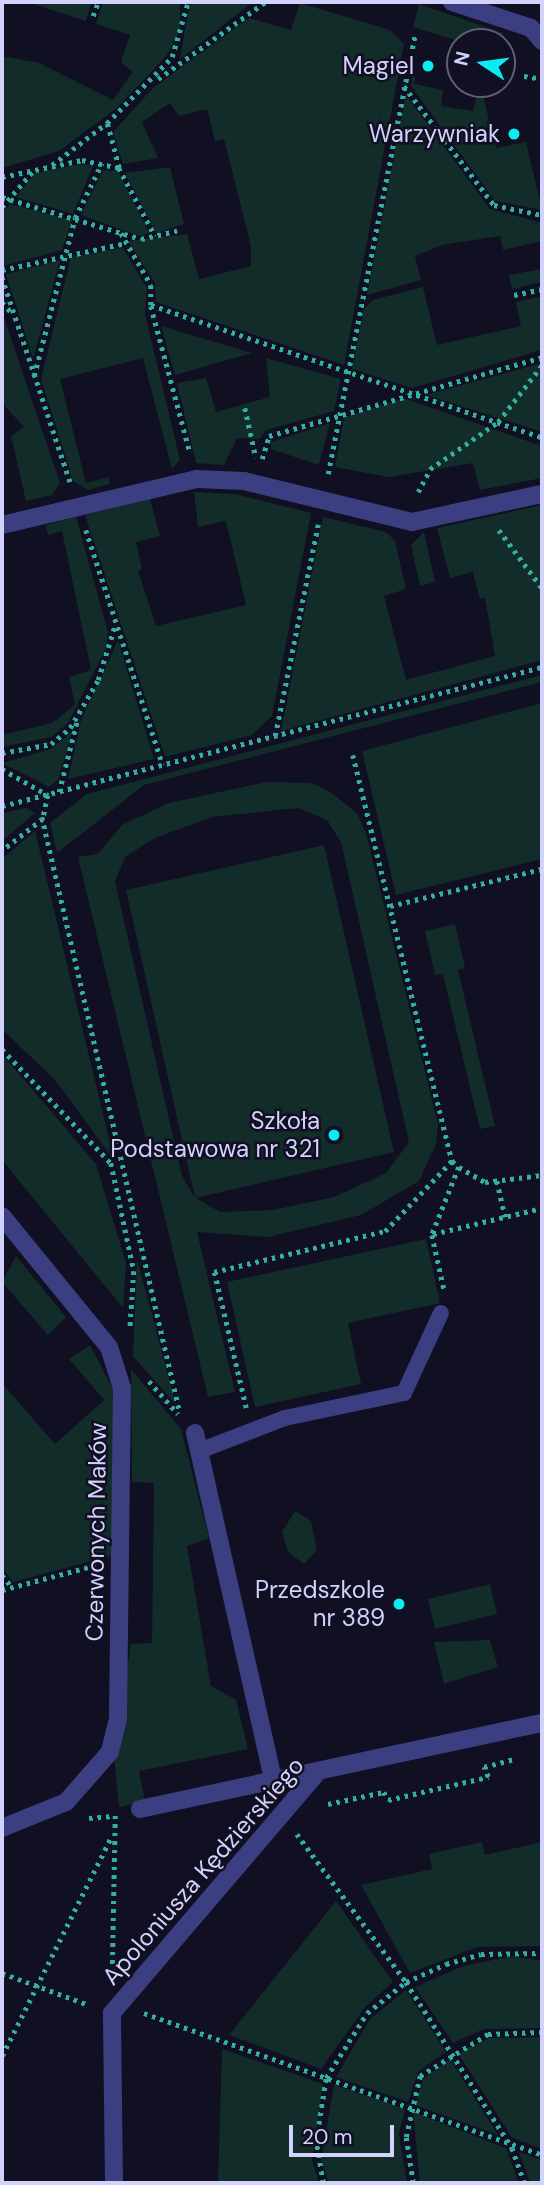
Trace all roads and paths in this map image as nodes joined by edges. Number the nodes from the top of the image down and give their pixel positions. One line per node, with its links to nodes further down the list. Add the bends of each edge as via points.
1 (98, 2): 5 (path)
2 (187, 2): 10 (path, via 183,33)
3 (265, 2): 10 (path)
4 (452, 2): 7 (street, via 531,28)
5 (93, 16)
6 (415, 34): 11 (path)
7 (542, 41)
8 (524, 76): 9 (path)
9 (542, 79)
10 (150, 85): 12 (path)
11 (404, 86): 21 (path, via 494,205); 37 (path)
12 (107, 123): 14 (path); 15 (path)
13 (102, 163): 14 (path); 15 (path); 22 (path)
14 (50, 166): 16 (path)
15 (119, 168): 25 (path)
16 (33, 170): 17 (path); 19 (path)
17 (2, 177)
18 (2, 197): 19 (path)
19 (10, 199): 20 (path); 22 (path)
20 (2, 207)
21 (542, 215)
22 (75, 218): 24 (path); 27 (path)
23 (177, 231): 25 (path)
24 (121, 233): 25 (path); 26 (path)
25 (155, 236)
26 (125, 243): 27 (path); 33 (path, via 151,285)
27 (66, 253): 28 (path); 38 (path)
28 (2, 270)
29 (2, 277): 34 (path)
30 (542, 289): 31 (path)
31 (514, 295)
32 (2, 302): 34 (path)
33 (151, 305): 37 (path); 44 (path)
34 (14, 315): 38 (path)
35 (542, 357): 39 (path)
36 (542, 365): 42 (path)
37 (347, 373): 39 (path); 41 (path)
38 (34, 377): 48 (path)
39 (409, 393): 41 (path); 42 (path)
40 (245, 408): 41 (path, via 259,471 269,436)
41 (339, 415): 46 (path)
42 (498, 422): 43 (path); 49 (path, via 430,469 421,491)
43 (542, 437)
44 (197, 479): 46 (street, via 244,481); 48 (street)
45 (542, 494): 47 (street)
46 (323, 500): 49 (street); 55 (path)
47 (482, 507): 49 (street, via 412,522); 51 (path)
48 (79, 508): 50 (street); 52 (path)
49 (382, 514)
50 (2, 525)
51 (542, 587)
52 (115, 625): 54 (path); 58 (path)
53 (542, 667): 55 (path)
54 (78, 719): 56 (path, via 51,744); 60 (path)
55 (275, 736): 58 (path)
56 (2, 753)
57 (353, 755): 66 (path)
58 (163, 765): 60 (path)
59 (2, 769): 61 (path)
60 (59, 792): 61 (path)
61 (48, 795): 62 (path); 63 (path)
62 (2, 806)
63 (42, 817): 64 (path); 72 (path)
64 (2, 851)
65 (542, 869): 66 (path)
66 (390, 906): 68 (path)
67 (2, 1049): 73 (path, via 111,1163)
68 (452, 1161): 69 (path); 81 (path, via 385,1231 214,1272)
69 (459, 1167): 71 (path, via 485,1182); 77 (path)
70 (542, 1175): 71 (path)
71 (497, 1181): 76 (path)
72 (131, 1199): 73 (path); 80 (path)
73 (122, 1203): 79 (path, via 134,1271)
74 (542, 1208): 76 (path)
75 (2, 1216): 79 (street, Czerwonych Maków)
76 (505, 1217): 77 (path)
77 (432, 1235): 78 (path, via 446,1301)
78 (441, 1313): 81 (lane, via 404,1393)
79 (122, 1361): 80 (path); 83 (street, Czerwonych Maków)
80 (181, 1418): 82 (path)
81 (252, 1431): 82 (lane)
82 (197, 1442): 90 (street)
83 (120, 1558): 85 (path); 94 (street, Czerwonych Maków, via 118,1718 110,1752 66,1802)
84 (2, 1575): 85 (path)
85 (12, 1587): 86 (path)
86 (2, 1591)
87 (542, 1723): 89 (street, Apoloniusza Kędzierskiego)
88 (519, 1758): 92 (path, via 484,1767 488,1777 388,1800 384,1791)
89 (319, 1770): 90 (street); 101 (street, Apoloniusza Kędzierskiego)
90 (273, 1780): 91 (street)
91 (140, 1809)
92 (315, 1810)
93 (112, 1816): 95 (path)
94 (2, 1828)
95 (112, 1835): 100 (path); 101 (path)
96 (303, 1842): 99 (path)
97 (542, 1953): 99 (path, via 481,1954)
98 (2, 1973): 100 (path)
99 (406, 1982): 104 (path); 106 (path, via 367,2013)
100 (37, 1986): 101 (path); 105 (path)
101 (112, 2013): 110 (street, Apoloniusza Kędzierskiego)
102 (155, 2015): 106 (path)
103 (542, 2032): 104 (path, via 488,2034)
104 (452, 2053): 107 (path, via 420,2076); 108 (path)
105 (2, 2056)
106 (327, 2078): 107 (path); 111 (path, via 316,2141)
107 (411, 2108): 108 (path); 112 (path, via 406,2159)
108 (508, 2142): 109 (path); 113 (path)
109 (542, 2155)
110 (114, 2183)
111 (323, 2183)
112 (414, 2183)
113 (525, 2183)

